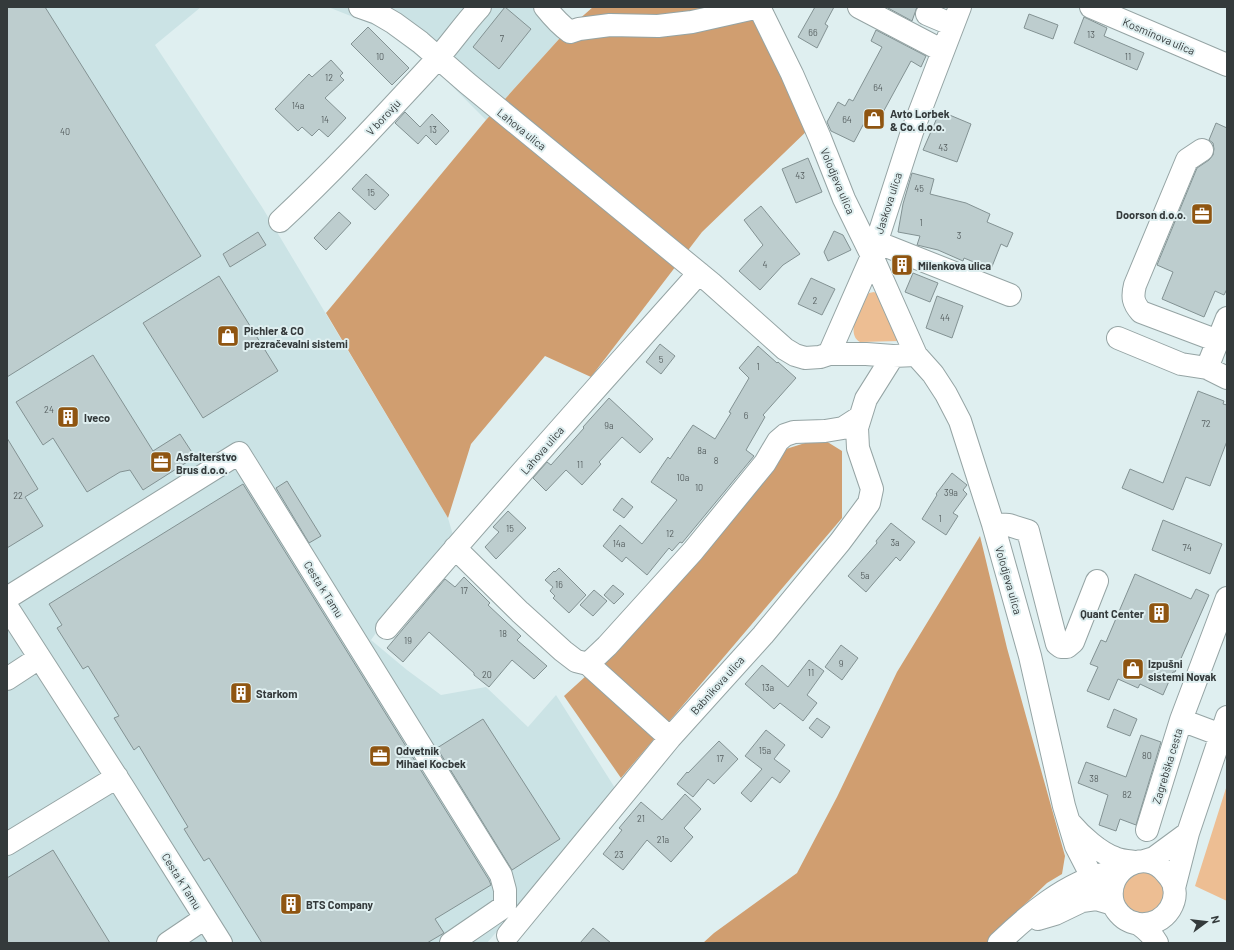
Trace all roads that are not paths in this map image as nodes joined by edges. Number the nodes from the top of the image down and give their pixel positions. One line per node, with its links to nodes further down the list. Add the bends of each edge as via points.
1 (360, 7): 10 (street, Lahova ulica, via 394,23)
2 (480, 7): 10 (street, V borovju)
3 (759, 7): 6 (street, Volodjeva ulica, via 707,19 658,26 610,26 570,32); 14 (street, Volodjeva ulica, via 792,74 844,199)
4 (859, 7): 9 (street)
5 (1091, 7): 11 (street, Kosminova ulica)
6 (550, 13)
7 (927, 14): 8 (street, Jaskova ulica)
8 (957, 16): 9 (street, Jaskova ulica)
9 (943, 50): 14 (street, Jaskova ulica, via 912,132)
10 (438, 57): 13 (street, V borovju, via 339,164); 15 (street, Lahova ulica)
11 (1227, 65)
12 (1202, 150): 19 (street, via 1187,160 1133,296 1141,312)
13 (280, 221)
14 (874, 249): 16 (street); 20 (street, Jaskova ulica); 21 (street, Volodjeva ulica)
15 (698, 273): 20 (street, Lahova ulica, via 795,356 805,358); 27 (street, Lahova ulica)
16 (1010, 295)
17 (1227, 318): 19 (street)
18 (1118, 338): 23 (street, via 1181,364)
19 (1218, 341): 23 (street)
20 (829, 354): 22 (street)
21 (916, 355): 22 (street); 26 (street, Volodjeva ulica, via 933,374 960,421)
22 (893, 356): 25 (street, Babnikova ulica, via 866,400)
23 (1207, 368): 24 (street)
24 (1227, 378)
25 (860, 417): 34 (street, via 843,428 794,432 778,441 765,463 693,551); 38 (street, Babnikova ulica, via 857,428 858,448 872,489 869,503 840,542 762,635)
26 (993, 524): 28 (street, via 1009,525 1028,531 1057,644 1061,647 1067,648 1073,642); 40 (street, Volodjeva ulica, via 1030,656)
27 (455, 548): 32 (street, Lahova ulica); 34 (street, via 563,652 576,661)
28 (1097, 580)
29 (7, 598): 55 (street, Cesta k Tamu, via 240,453 501,875 505,890 505,906)
30 (1227, 598): 36 (street)
31 (7, 607): 33 (street, Cesta k Tamu)
32 (387, 628)
33 (39, 658): 35 (street); 39 (street, Cesta k Tamu)
34 (588, 664): 38 (street)
35 (7, 679)
36 (1181, 720): 37 (street, Zagrebška cesta); 41 (street, Zagrebška cesta)
37 (1224, 726): 42 (street, Zagrebška cesta)
38 (670, 738): 52 (street, Babnikova ulica)
39 (117, 777): 43 (street); 49 (street, Cesta k Tamu)
40 (1068, 820): 44 (street, Volodjeva ulica, via 1079,834 1097,848 1115,858); 45 (street, Volodjeva ulica, via 1076,846)
41 (1147, 830)
42 (1188, 833): 44 (street, via 1154,858); 46 (street, Zagrebška cesta)
43 (7, 844)
44 (1134, 864): 45 (street); 46 (street, via 1153,863 1162,868 1172,880); 47 (street, via 1114,882)
45 (1092, 877): 47 (street, Volodjeva ulica); 51 (street, via 1066,889)
46 (1174, 888): 48 (street, via 1173,904)
47 (1113, 904): 50 (street, via 1122,917); 51 (street, via 1096,899 1082,901 1055,914)
48 (1166, 915): 50 (street, via 1154,923); 58 (street)
49 (205, 918): 53 (street); 54 (street, Cesta k Tamu)
50 (1139, 924): 57 (street)
51 (1017, 925): 56 (street)
52 (508, 935)
53 (168, 943)
54 (220, 943)
55 (451, 943)
56 (999, 943)
57 (1157, 943)
58 (1169, 943)

